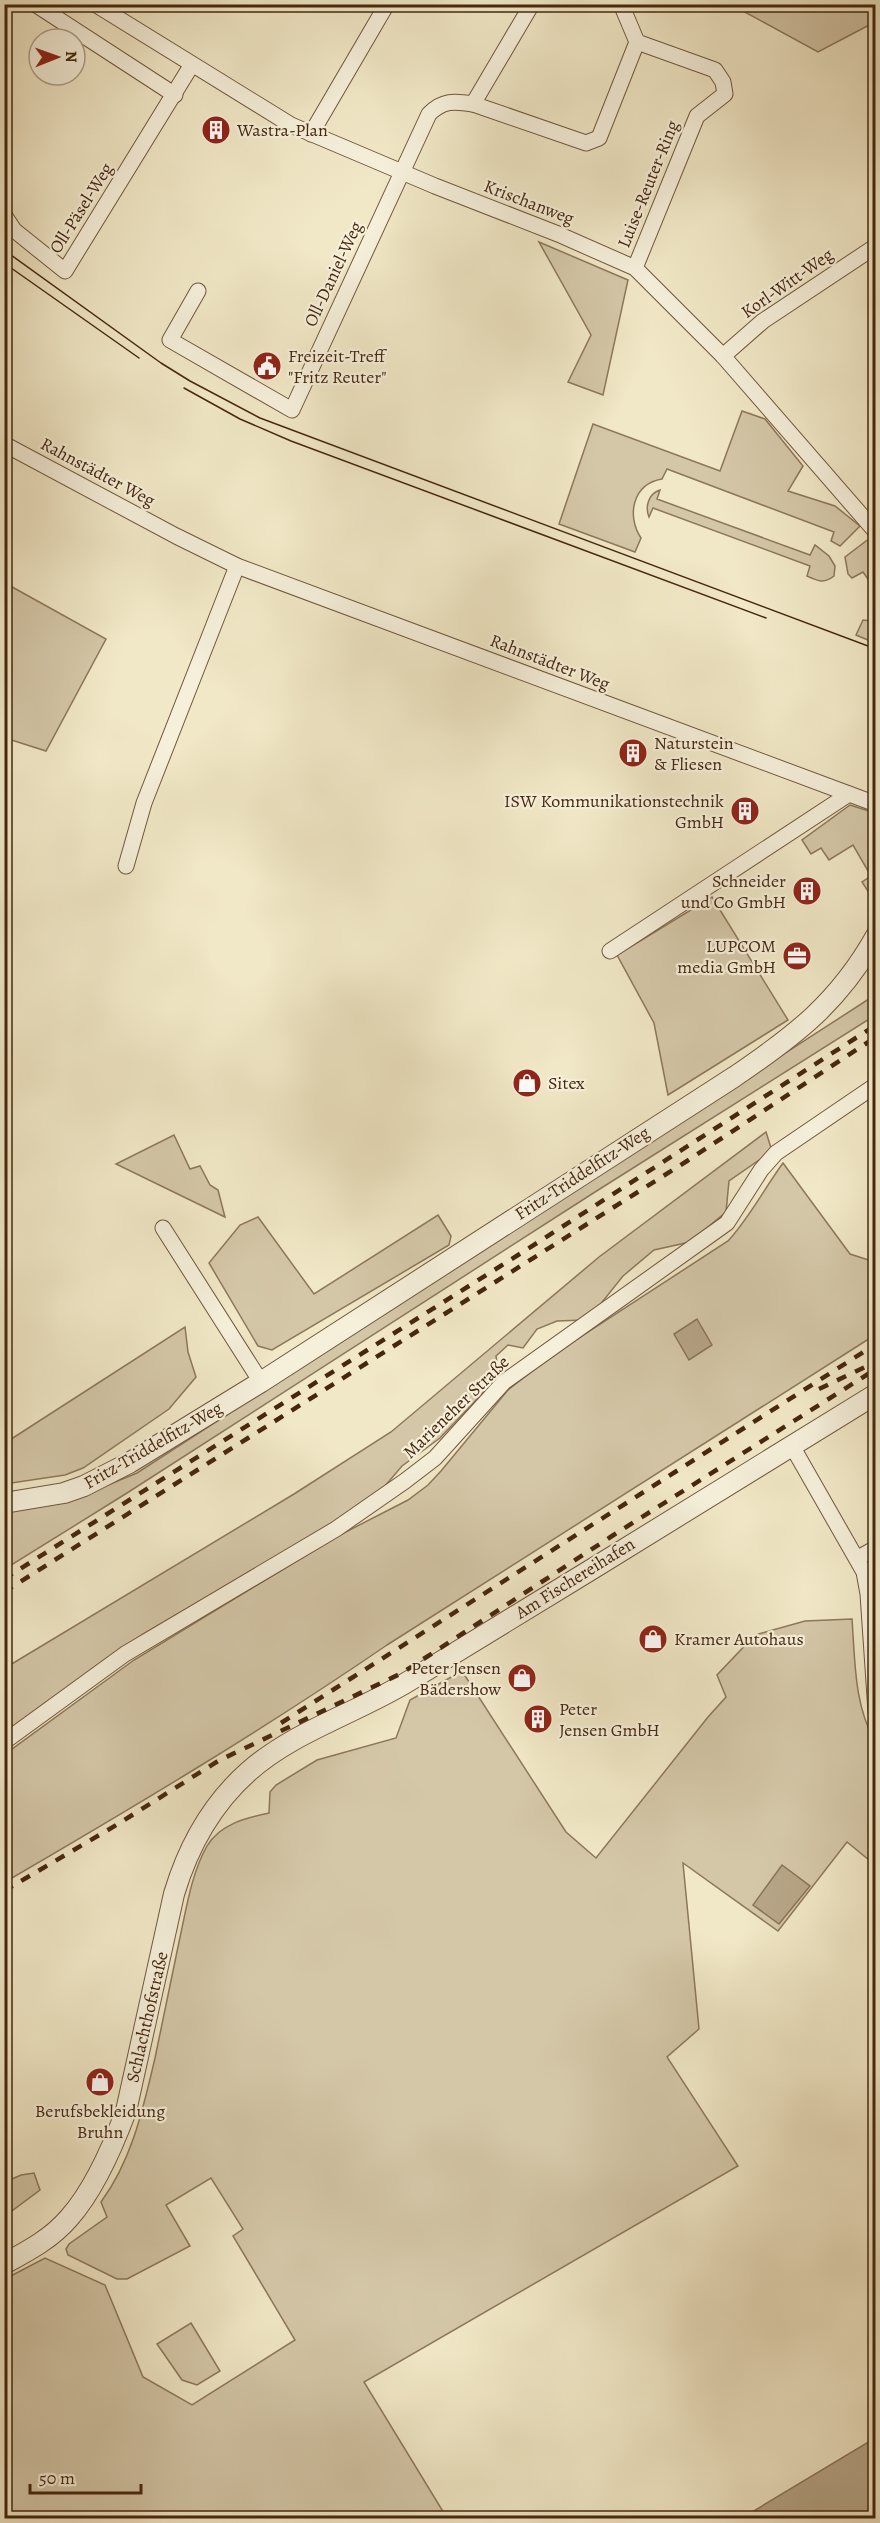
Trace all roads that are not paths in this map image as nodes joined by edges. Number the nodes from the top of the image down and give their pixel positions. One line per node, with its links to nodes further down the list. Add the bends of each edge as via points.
1 (95, 4): 7 (street, Krischanweg)
2 (387, 4): 10 (street)
3 (532, 4): 9 (street)
4 (621, 4): 6 (street)
5 (41, 8): 8 (street)
6 (637, 42): 9 (street, via 599,138 586,143); 14 (street, Luise-Reuter-Ring, via 715,70 725,94 697,116)
7 (191, 66): 8 (street, Oll-Päsel-Weg); 10 (street, Krischanweg)
8 (175, 95): 12 (street, Oll-Päsel-Weg, via 65,271 14,230)
9 (473, 104): 11 (street, via 452,101 438,105 417,137)
10 (311, 134): 11 (street, Krischanweg)
11 (402, 171): 14 (street, Krischanweg); 15 (street, Oll-Daniel-Weg, via 292,410 170,340)
12 (4, 215)
13 (876, 246): 16 (street, Korl-Witt-Weg, via 763,321)
14 (635, 268): 16 (street, Krischanweg)
15 (198, 291)
16 (723, 356): 18 (street, Krischanweg)
17 (4, 444): 19 (street, Rahnstädter Weg)
18 (876, 532)
19 (237, 566): 20 (street, Rahnstädter Weg); 22 (street, via 144,803)
20 (849, 794): 21 (street, Rahnstädter Weg); 24 (street)
21 (876, 804)
22 (126, 866)
23 (876, 936): 27 (street, Fritz-Triddelfitz-Weg, via 843,987 783,1044)
24 (610, 951)
25 (876, 1085): 34 (street, Marieneher Straße, via 776,1154 727,1223 504,1382 435,1458 405,1481 336,1529 125,1654)
26 (163, 1228): 27 (street)
27 (261, 1382): 30 (street, Fritz-Triddelfitz-Weg, via 84,1486 45,1498)
28 (876, 1394): 29 (street, Am Fischereihafen)
29 (792, 1446): 32 (street); 35 (street, Am Fischereihafen, via 406,1683)
30 (4, 1503)
31 (876, 1548): 32 (street)
32 (858, 1558): 33 (street, via 868,1594)
33 (876, 1712)
34 (4, 1742)
35 (270, 1755): 36 (street, Schlachthofstraße, via 231,1787 182,1867 126,2111 108,2154 70,2218 35,2247)
36 (4, 2265)

